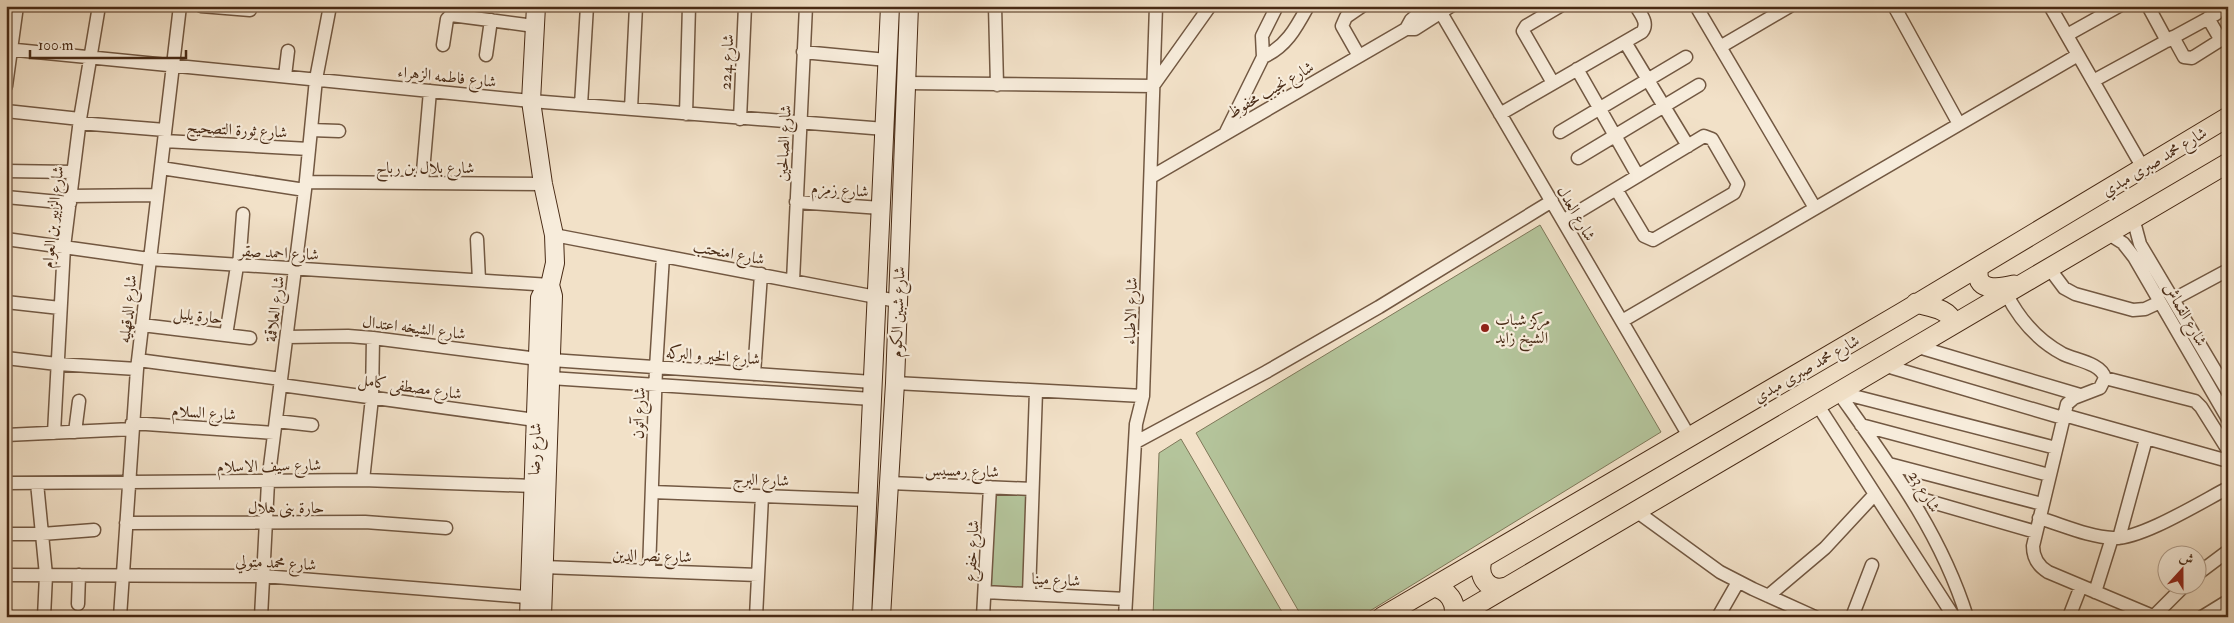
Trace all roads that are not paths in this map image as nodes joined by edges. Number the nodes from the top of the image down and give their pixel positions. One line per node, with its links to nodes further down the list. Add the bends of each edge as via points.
1 (17, 6): 40 (street)
2 (99, 6): 46 (street, شارع الزبير بن العوام)
3 (180, 6): 50 (street, شارع الدقهليه)
4 (201, 6): 30 (street)
5 (330, 6): 53 (street, شارع العلاقمة)
6 (536, 6): 33 (street, شارع رضا)
7 (587, 6): 64 (street)
8 (636, 6): 67 (street)
9 (689, 6): 69 (street)
10 (745, 6): 72 (street, شارع 224)
11 (806, 6): 42 (street, شارع الصالحين)
12 (890, 6): 49 (street, شارع شبين الكوم)
13 (909, 6): 56 (street, شارع شبين الكوم)
14 (995, 6): 58 (street)
15 (1156, 6): 60 (street, شارع الاطباء)
16 (1210, 6): 60 (street)
17 (1277, 6): 47 (street, via 1262,36)
18 (1308, 6): 47 (street, via 1287,41)
19 (1362, 6): 45 (street, via 1346,16 1342,26)
20 (1428, 6): 34 (street, شارع نجيب محفوظ, via 1411,20)
21 (1560, 6): 57 (street, via 1523,30)
22 (1636, 6): 37 (street, via 1645,27)
23 (1696, 6): 39 (street)
24 (1894, 6): 75 (street)
25 (2050, 6): 35 (street)
26 (2119, 6): 35 (street)
27 (2148, 6): 36 (street)
28 (1443, 8): 34 (street, شارع نجيب محفوظ, via 1415,29); 70 (street, شارع العدل)
29 (1782, 8): 39 (street)
30 (250, 10)
31 (2210, 12): 36 (street); 36 (street, via 2219,41 2192,58 2184,57)
32 (491, 20): 33 (street); 38 (street, via 450,16); 43 (street)
33 (534, 26): 63 (street, شارع رضا)
34 (1406, 29): 45 (street, شارع نجيب محفوظ)
35 (2067, 35): 44 (street)
36 (2170, 39): 55 (street)
37 (1625, 42): 51 (street); 54 (street)
38 (443, 45)
39 (1720, 47): 103 (street)
40 (9, 49): 46 (street, شارع فاطمه الزهراء); 59 (street)
41 (288, 51): 52 (street)
42 (803, 52): 49 (street); 74 (street, شارع الصالحين)
43 (486, 55)
44 (2078, 55): 55 (street); 75 (street)
45 (1359, 56): 80 (street, شارع نجيب محفوظ)
46 (89, 57): 50 (street, شارع فاطمه الزهراء); 73 (street, شارع الزبير بن العوام)
47 (1262, 57): 80 (street)
48 (1686, 57): 54 (street)
49 (888, 60): 76 (street, شارع شبين الكوم)
50 (173, 65): 52 (street, شارع فاطمه الزهراء); 82 (street, شارع الدقهليه)
51 (1577, 69): 57 (street); 66 (street)
52 (285, 76): 53 (street, شارع فاطمه الزهراء)
53 (316, 79): 62 (street, شارع فاطمه الزهراء); 77 (street, شارع العلاقمة)
54 (1648, 80): 65 (street); 66 (street)
55 (2093, 81): 88 (street)
56 (907, 82): 58 (street); 127 (street, شارع شبين الكوم)
57 (1553, 83): 70 (street)
58 (997, 85): 60 (street)
59 (6, 86)
60 (1153, 86): 92 (street, شارع الاطباء)
61 (1698, 86): 65 (street)
62 (430, 91): 63 (street, شارع فاطمه الزهراء); 93 (street)
63 (531, 101): 64 (street, شارع فاطمه الزهراء); 94 (street, شارع رضا)
64 (581, 105): 67 (street, شارع فاطمه الزهراء)
65 (1664, 106): 81 (street); 83 (street)
66 (1600, 108): 79 (street); 81 (street)
67 (631, 109): 69 (street, شارع فاطمه الزهراء)
68 (6, 111): 73 (street, شارع ثورة التصحيح)
69 (686, 114): 72 (street, شارع فاطمه الزهراء)
70 (1500, 114): 101 (street, شارع العدل)
71 (2228, 117): 88 (main road, شارع محمد صبرى مبدي)
72 (740, 119): 74 (street, شارع فاطمه الزهراء)
73 (80, 121): 82 (street, شارع ثورة التصحيح); 90 (street, شارع الزبير بن العوام)
74 (800, 124): 76 (street, شارع فاطمه الزهراء); 100 (street, شارع الصالحين)
75 (1959, 124): 103 (street)
76 (885, 129): 102 (street, شارع شبين الكوم)
77 (311, 130): 78 (street); 84 (street, شارع العلاقمة)
78 (339, 131)
79 (1560, 132)
80 (1225, 134): 92 (street, شارع نجيب محفوظ)
81 (1615, 135): 85 (street); 91 (street)
82 (164, 136): 84 (street, شارع ثورة التصحيح); 87 (street, شارع الدقهليه)
83 (1688, 146): 91 (street); 96 (street, via 1704,136 1712,138 1738,182 1736,192 1653,240 1644,236)
84 (309, 149): 95 (street, شارع العلاقمة)
85 (1578, 158)
86 (2228, 163): 105 (main road)
87 (160, 168): 95 (street, شارع بلال بن رباح); 97 (street, شارع الدقهليه)
88 (2143, 168): 115 (main road, شارع محمد صبرى مبدي)
89 (6, 172): 90 (street)
90 (73, 172): 99 (street, شارع الزبير بن العوام)
91 (1638, 176): 96 (street)
92 (1151, 177): 156 (street, شارع الاطباء)
93 (422, 183): 94 (street, شارع بلال بن رباح); 95 (street, شارع بلال بن رباح)
94 (543, 184): 108 (street, شارع رضا)
95 (305, 186): 117 (street, شارع العلاقمة)
96 (1616, 189): 106 (street)
97 (157, 195): 99 (street); 113 (street, شارع الدقهليه)
98 (6, 197): 99 (street)
99 (70, 200): 111 (street, شارع الزبير بن العوام)
100 (796, 202): 102 (street, شارع زمزم); 121 (street, شارع الصالحين)
101 (1552, 202): 106 (street, شارع العدل); 172 (street, via 1379,307)
102 (881, 208): 125 (street, شارع شبين الكوم)
103 (1815, 208): 132 (street)
104 (243, 214): 114 (street)
105 (2133, 218): 107 (main road); 126 (street, شارع القماش, via 2140,244)
106 (1563, 221): 132 (street, شارع العدل)
107 (2107, 233): 116 (main road); 129 (street, شارع القماش, via 2129,250)
108 (554, 235): 112 (street, شارع امنحتب); 123 (street, شارع رضا, via 555,263)
109 (6, 239): 111 (street, شارع احمد صقر)
110 (477, 239): 120 (street)
111 (64, 247): 113 (street, شارع احمد صقر); 131 (street, شارع الزبير بن العوام)
112 (663, 256): 119 (street, شارع امنحتب); 145 (street, شارع آتون)
113 (149, 259): 114 (street, شارع احمد صقر); 134 (street, شارع الدقهليه)
114 (238, 266): 117 (street, شارع احمد صقر); 135 (street)
115 (1979, 267): 122 (main road, via 1979,278 1986,287 1998,289); 130 (main road, شارع محمد صبرى مبدي)
116 (2049, 268): 122 (main road); 129 (street, via 2064,288 2075,294 2133,310)
117 (295, 269): 120 (street, شارع احمد صقر); 136 (street, شارع العلاقمة)
118 (2228, 270): 126 (street)
119 (761, 274): 121 (street, شارع امنحتب); 146 (street)
120 (479, 280): 123 (street, شارع احمد صقر)
121 (793, 280): 125 (street, شارع امنحتب)
122 (2024, 282): 124 (main road)
123 (550, 285): 144 (street, شارع رضا, via 540,298)
124 (2006, 293): 133 (main road); 147 (street, via 2020,317 2039,338 2063,354 2098,368)
125 (877, 297): 127 (street, شارع امنحتب); 152 (street, شارع شبين الكوم)
126 (2174, 299): 151 (street, شارع القماش)
127 (897, 301): 149 (street, شارع شبين الكوم)
128 (6, 302): 131 (street)
129 (2160, 302): 161 (street, شارع القماش)
130 (1916, 304): 133 (main road, via 1945,312); 170 (main road, شارع محمد صبرى مبدي)
131 (60, 308): 141 (street, شارع الزبير بن العوام)
132 (1622, 321): 170 (street, شارع العدل)
133 (1953, 323): 139 (main road)
134 (142, 325): 135 (street, حارة يليل); 142 (street, شارع الدقهليه)
135 (226, 335): 137 (street, حارة يليل)
136 (287, 337): 138 (street, شارع الشيخه اعتدال); 148 (street, شارع العلاقمة)
137 (250, 338)
138 (373, 338): 144 (street, شارع الشيخه اعتدال); 157 (street)
139 (1915, 346): 143 (main road); 155 (street)
140 (6, 358): 141 (street, شارع مصطفى كامل)
141 (57, 364): 142 (street, شارع مصطفى كامل); 168 (street, شارع الزبير بن العوام)
142 (137, 365): 148 (street, شارع مصطفى كامل); 165 (street, شارع الدقهليه)
143 (1883, 365): 154 (main road); 160 (street)
144 (546, 366): 145 (street, شارع الخير و البركه); 150 (street, شارع الخير و البركه); 162 (street, شارع رضا); 207 (street, شارع رضا)
145 (656, 368): 146 (street, شارع الخير و البركه); 150 (street, شارع آتون)
146 (754, 374): 152 (street, شارع الخير و البركه)
147 (2105, 378): 155 (street, via 2100,388); 174 (street, via 2194,400)
148 (281, 382): 157 (street, شارع مصطفى كامل); 166 (street, شارع العلاقمة)
149 (895, 383): 153 (street); 183 (street, شارع شبين الكوم)
150 (655, 385): 152 (street, شارع الخير و البركه); 188 (street, شارع آتون)
151 (2226, 386)
152 (873, 391): 192 (street, شارع شبين الكوم)
153 (1036, 391): 156 (street); 187 (street)
154 (1838, 392): 159 (main road); 164 (street, شارع 23); 173 (street)
155 (2080, 395): 160 (street, via 2070,400)
156 (1143, 396): 172 (street, شارع الاطباء, via 1136,424)
157 (372, 398): 162 (street, شارع مصطفى كامل); 178 (street)
158 (79, 401): 167 (street)
159 (1817, 404): 189 (street); 194 (main road)
160 (2063, 417): 171 (street); 173 (street)
161 (2228, 419)
162 (535, 420): 184 (street, شارع رضا)
163 (312, 425): 166 (street, شارع السلام)
164 (1861, 425): 176 (street, شارع 23); 177 (street)
165 (132, 426): 166 (street, شارع السلام); 167 (street, شارع السلام); 182 (street, شارع الدقهليه)
166 (275, 427): 179 (street, شارع العلاقمة)
167 (75, 432): 168 (street, شارع السلام)
168 (54, 433): 169 (street, شارع السلام)
169 (6, 435)
170 (1689, 436): 205 (main road, شارع محمد صبرى مبدي)
171 (2146, 439): 175 (street); 203 (street)
172 (1136, 442): 226 (street, شارع الاطباء)
173 (2056, 448): 177 (street)
174 (2228, 450)
175 (2228, 461)
176 (1889, 464): 191 (street, شارع 23); 193 (street)
177 (2049, 475): 193 (street)
178 (363, 480): 179 (street, شارع سيف الاسلام); 184 (street, شارع سيف الاسلام)
179 (268, 482): 182 (street, شارع سيف الاسلام); 197 (street, شارع العلاقمة)
180 (6, 483): 181 (street, شارع سيف الاسلام)
181 (37, 483): 182 (street, شارع سيف الاسلام); 202 (street)
182 (128, 483): 196 (street, شارع الدقهليه)
183 (890, 483): 185 (street, شارع رمسيس); 238 (street, شارع شبين الكوم)
184 (533, 486): 225 (street, شارع رضا)
185 (990, 487): 187 (street, شارع رمسيس); 220 (street, شارع خفرع)
186 (2228, 488): 203 (street, via 2138,534)
187 (1032, 489): 222 (street)
188 (652, 492): 190 (street, شارع البرج); 209 (street, شارع آتون)
189 (1875, 494): 223 (street, via 1825,548); 246 (street)
190 (762, 496): 192 (street, شارع البرج); 213 (street)
191 (1911, 496): 200 (street); 247 (street, شارع 23, via 1939,547)
192 (868, 500): 237 (street, شارع شبين الكوم)
193 (2042, 504): 195 (street)
194 (1636, 511): 216 (street); 219 (main road)
195 (2039, 518): 200 (street); 203 (street)
196 (126, 523): 197 (street, حارة بنى هلال); 212 (street, شارع الدقهليه)
197 (266, 523): 198 (street, حارة بنى هلال, via 372,523); 215 (street, شارع العلاقمة)
198 (446, 528)
199 (94, 530): 202 (street)
200 (2036, 532): 217 (street, via 2033,552 2038,564 2048,572)
201 (6, 534): 202 (street)
202 (42, 534): 210 (street)
203 (2115, 538): 221 (street)
204 (2228, 551): 208 (street)
205 (1483, 558): 218 (main road, شارع محمد صبرى مبدي); 219 (main road, via 1480,570 1484,581 1494,588)
206 (1872, 565): 245 (street)
207 (544, 567): 209 (street, شارع نصر الدين); 225 (street, شارع رضا)
208 (2206, 568)
209 (649, 571): 213 (street, شارع نصر الدين)
210 (46, 575): 211 (street, شارع محمد متولي); 214 (street, شارع محمد متولي); 231 (street)
211 (79, 575): 212 (street, شارع محمد متولي); 228 (street)
212 (123, 575): 215 (street, شارع محمد متولي); 232 (street, شارع الدقهليه)
213 (758, 575): 236 (street)
214 (6, 576)
215 (263, 576): 225 (street, شارع محمد متولي); 233 (street, شارع العلاقمة)
216 (1738, 582): 223 (street); 243 (street)
217 (2082, 586): 221 (street); 248 (street)
218 (1434, 587): 241 (main road, شارع محمد صبرى مبدي); 242 (main road, via 1450,596 1455,606)
219 (1506, 587): 242 (main road)
220 (985, 592): 222 (street, شارع مينا); 239 (street, شارع خفرع)
221 (2096, 592): 229 (street)
222 (1029, 594): 226 (street, شارع مينا)
223 (1768, 596): 230 (street)
224 (2175, 596): 249 (street)
225 (536, 598): 234 (street, شارع رضا); 235 (street, شارع رضا)
226 (1126, 599): 240 (street, شارع الاطباء)
227 (2228, 601): 250 (street)
228 (78, 604)
229 (2128, 611): 249 (street)
230 (1788, 612): 244 (street)
231 (44, 617)
232 (120, 617)
233 (261, 617)
234 (529, 617)
235 (542, 617)
236 (756, 617)
237 (862, 617)
238 (881, 617)
239 (984, 617)
240 (1125, 617)
241 (1382, 617)
242 (1455, 617)
243 (1718, 617)
244 (1815, 617)
245 (1852, 617)
246 (1954, 617)
247 (1968, 617)
248 (2069, 617)
249 (2155, 617)
250 (2202, 617)

